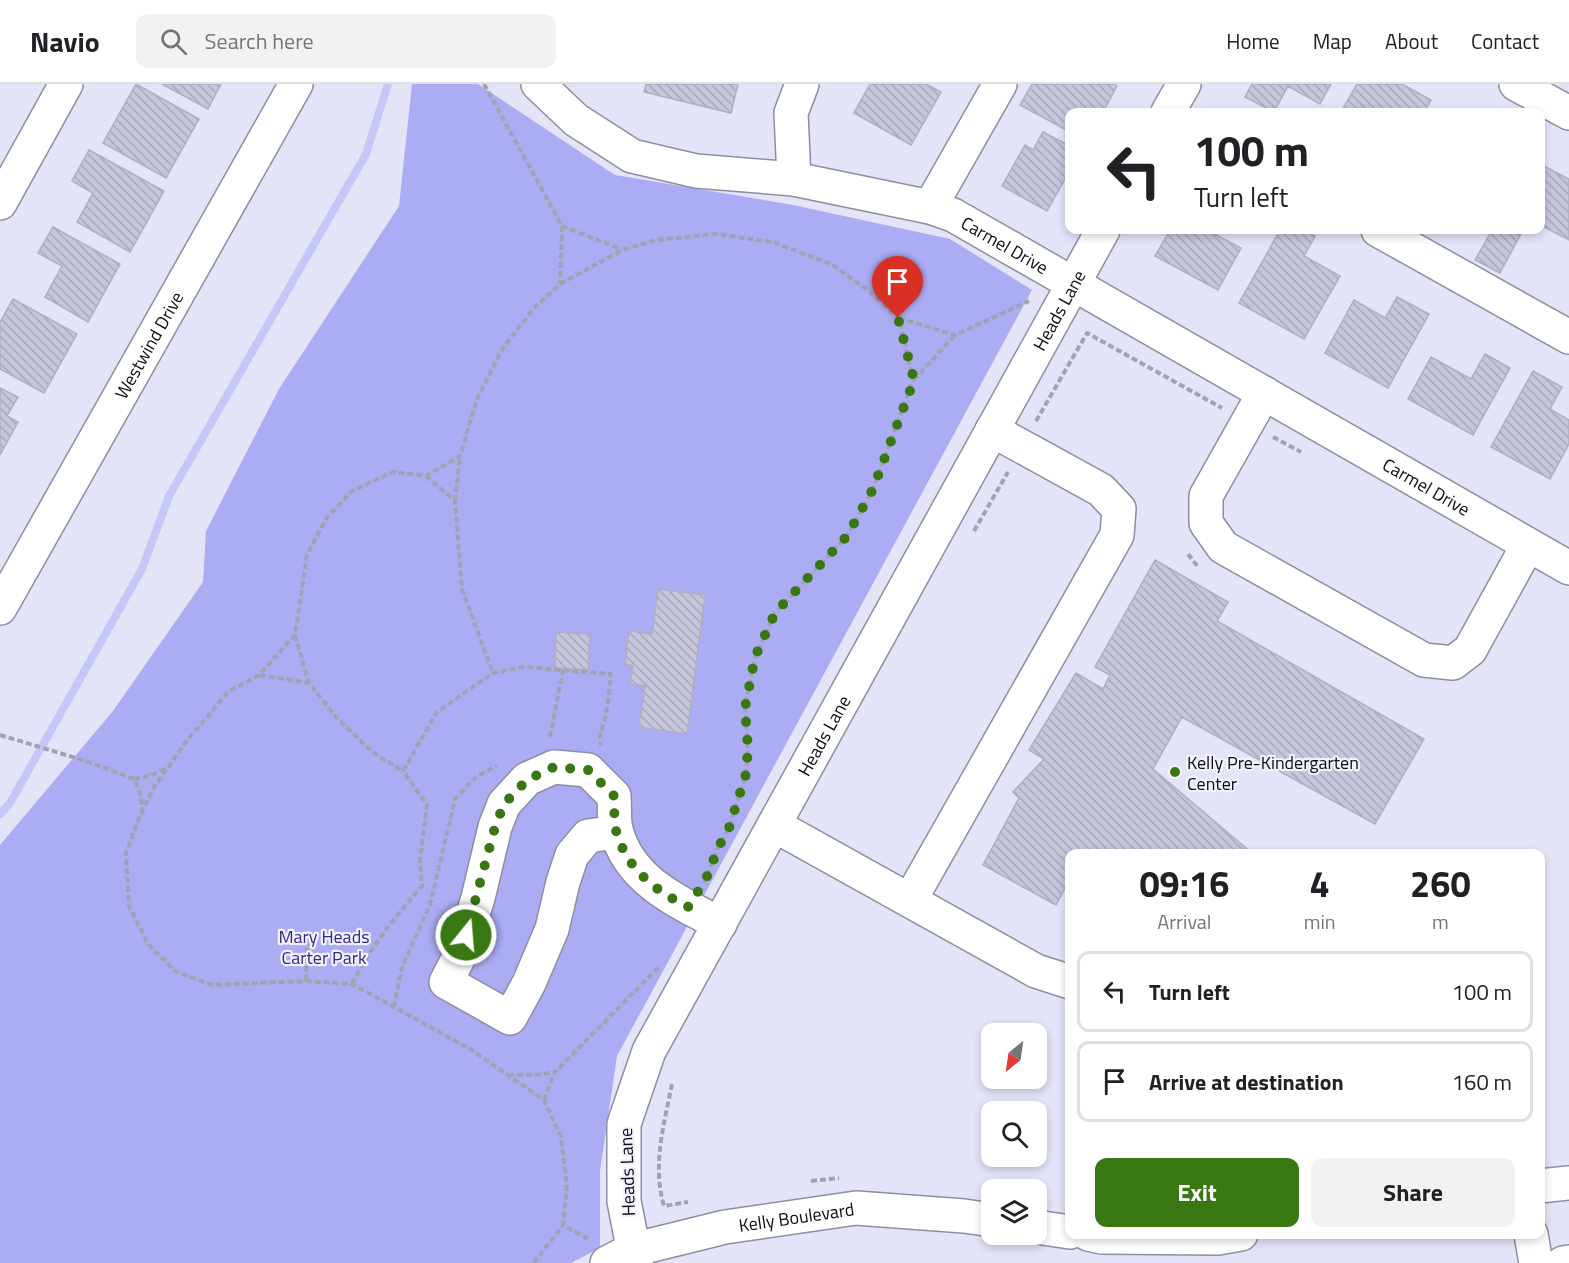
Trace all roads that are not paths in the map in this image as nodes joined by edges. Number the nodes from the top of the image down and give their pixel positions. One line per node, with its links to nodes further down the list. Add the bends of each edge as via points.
1 (66, 84): 11 (street)
2 (296, 84): 21 (street, Westwind Drive)
3 (538, 84): 10 (street, Carmel Drive, via 576,120 632,156 696,171)
4 (802, 84): 10 (street, via 791,113)
5 (1000, 84): 12 (street)
6 (1184, 84): 8 (street)
7 (1516, 84): 9 (street)
8 (1170, 108)
9 (1569, 113)
10 (794, 179): 12 (street, Carmel Drive)
11 (0, 203)
12 (930, 207): 15 (street, Carmel Drive, via 953,215)
13 (1101, 234): 15 (street, Heads Lane)
14 (1385, 234): 16 (street)
15 (1073, 284): 17 (street, Carmel Drive); 18 (street, Heads Lane)
16 (1569, 337)
17 (1264, 393): 19 (street, Carmel Drive); 19 (street, via 1206,496 1206,523 1223,547 1424,660 1452,663 1470,650)
18 (992, 430): 22 (street, Heads Lane); 24 (street, via 1101,490 1119,509 1117,535)
19 (1528, 545): 20 (street, Carmel Drive)
20 (1569, 568)
21 (0, 608)
22 (774, 825): 24 (street); 25 (street, Heads Lane)
23 (616, 832): 23 (street, via 614,796 588,770 554,767 527,780 504,804 461,953 446,982 510,1018 552,929 572,855 588,836); 25 (street, via 627,858 647,881)
24 (909, 900): 26 (street, via 1036,971)
25 (720, 924): 33 (street, Heads Lane, via 649,1051 624,1124)
26 (1065, 980)
27 (1569, 1183): 28 (street)
28 (1545, 1185)
29 (981, 1218): 33 (street, Kelly Boulevard, via 856,1208 725,1227)
30 (1047, 1229): 31 (street)
31 (1065, 1231)
32 (1532, 1239): 35 (street)
33 (625, 1259)
34 (1569, 1262): 36 (street)
35 (1536, 1263)
36 (1563, 1263)

